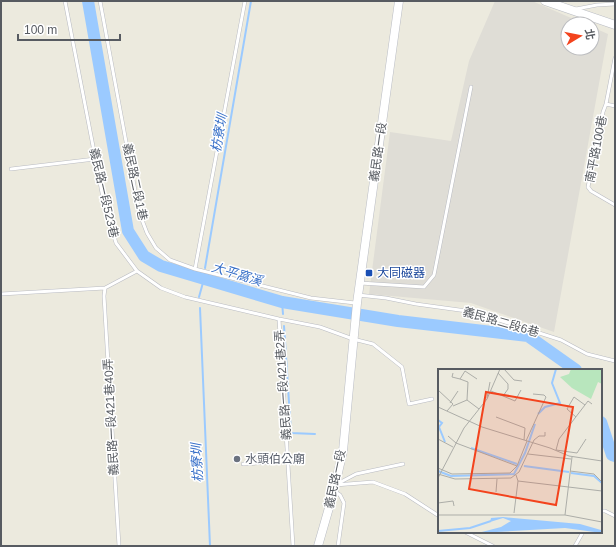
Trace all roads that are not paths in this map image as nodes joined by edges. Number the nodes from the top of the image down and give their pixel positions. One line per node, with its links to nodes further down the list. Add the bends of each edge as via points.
1 (65, 1): 13 (lane, 義民路一段523巷)
2 (100, 1): 16 (lane, 義民路二段1巷, via 139,212 156,248 170,260)
3 (245, 1): 16 (lane)
4 (399, 1): 18 (street, 義民路一段)
5 (545, 1): 7 (street)
6 (615, 4): 7 (lane)
7 (570, 10): 8 (street)
8 (615, 25)
9 (615, 58): 11 (lane, 南平路100巷)
10 (471, 87): 18 (lane, via 434,275 424,287)
11 (606, 104): 12 (lane, 南平路100巷); 15 (lane, 南平路100巷, via 588,186 591,191)
12 (615, 106)
13 (95, 159): 14 (lane); 17 (lane, 義民路一段523巷, via 116,243)
14 (11, 169)
15 (615, 205)
16 (194, 269): 21 (lane, 義民路二段1巷, via 311,298)
17 (137, 271): 19 (lane); 22 (lane, 義民路一段523巷, via 161,288 185,297)
18 (360, 283): 21 (street, 義民路一段)
19 (105, 288): 20 (lane); 35 (lane, 義民路一段421巷40弄)
20 (1, 294)
21 (358, 299): 23 (street, 義民路一段); 24 (lane, 義民路二段6巷, via 386,298 474,312 561,340 587,354)
22 (279, 319): 23 (lane, 義民路一段523巷, via 320,327); 26 (lane, 義民路一段421巷2弄)
23 (353, 339): 25 (lane, 義民路一段523巷, via 373,344 402,367 409,404); 29 (street, 義民路一段, via 342,451)
24 (615, 361)
25 (432, 400)
26 (288, 461): 27 (lane); 36 (lane, 義民路一段421巷2弄)
27 (243, 464)
28 (403, 464): 29 (lane, via 356,474)
29 (335, 488): 31 (lane, via 373,482 405,494); 37 (street, 義民路一段); 38 (lane, via 344,503)
30 (602, 511): 32 (lane)
31 (438, 515)
32 (615, 516)
33 (467, 533): 39 (lane)
34 (582, 533): 40 (lane)
35 (119, 546)
36 (293, 546)
37 (318, 546)
38 (338, 546)
39 (493, 546)
40 (576, 546)

